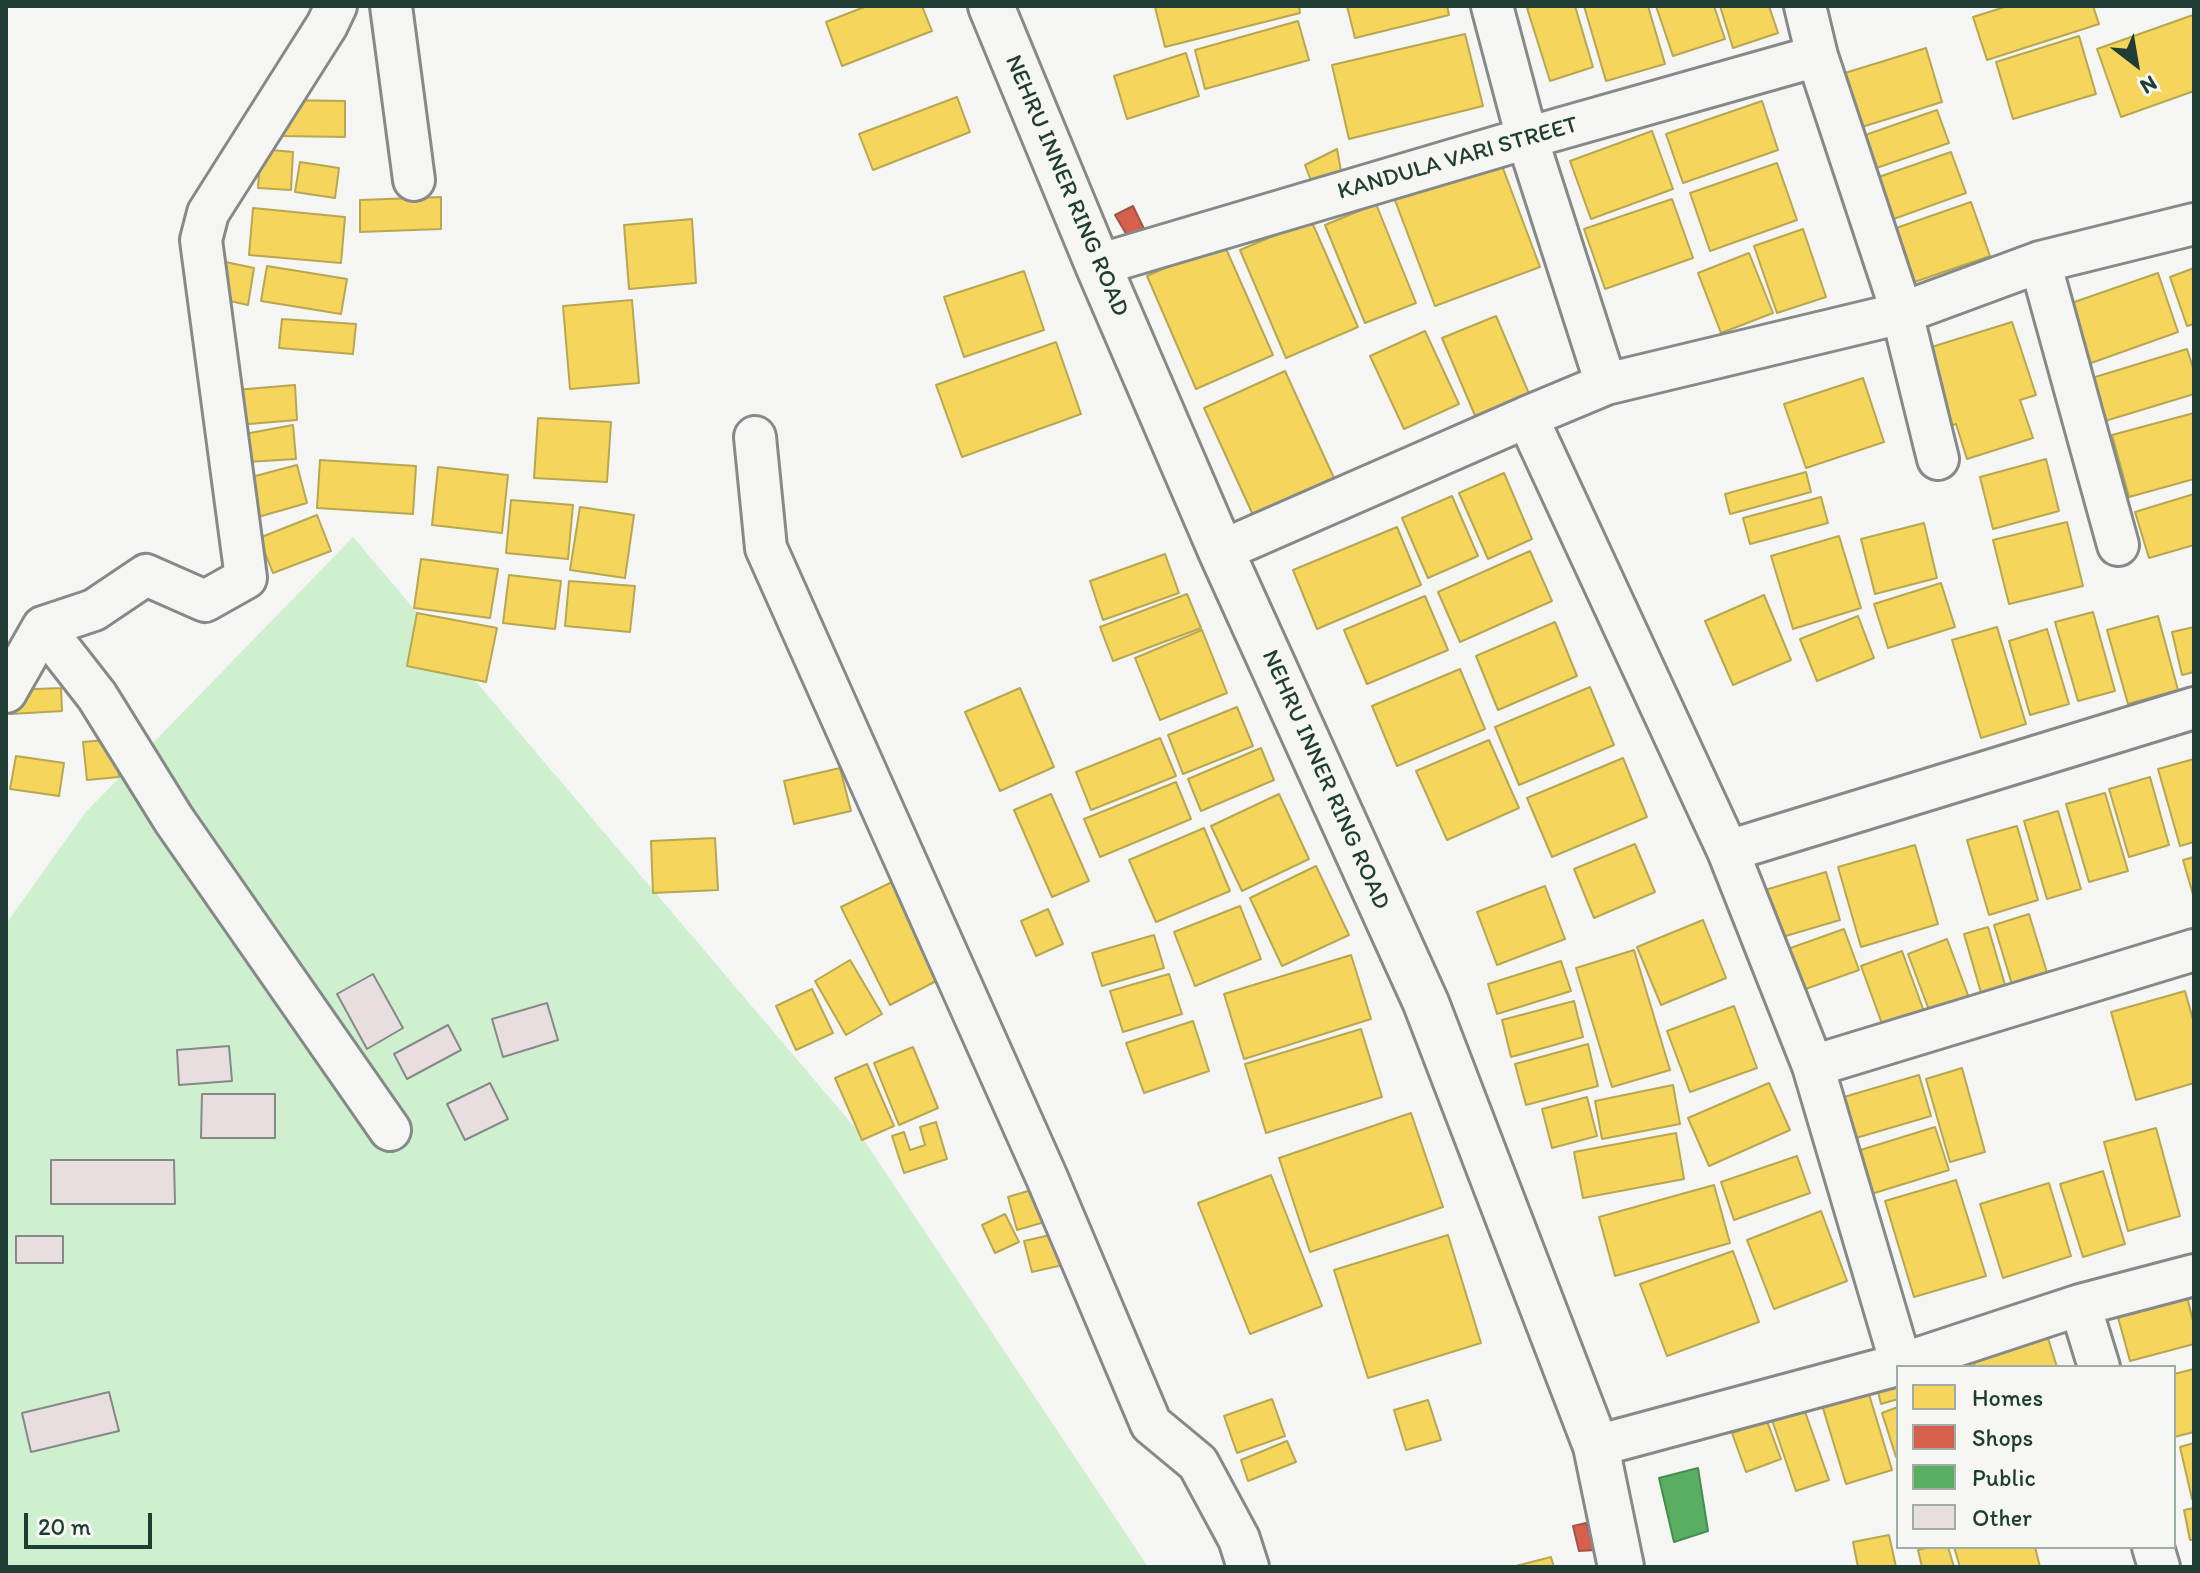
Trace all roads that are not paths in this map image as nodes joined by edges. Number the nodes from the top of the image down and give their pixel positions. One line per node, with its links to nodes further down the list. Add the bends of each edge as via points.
1 (336, 6): 19 (street, via 208,213 201,240 246,578 205,601 146,575 94,610)
2 (391, 6): 8 (street)
3 (991, 6): 11 (street, NEHRU INNER RING ROAD)
4 (1492, 6): 7 (street)
5 (1805, 6): 6 (street)
6 (1817, 56): 7 (street, KANDULA VARI STREET); 12 (street)
7 (1527, 138): 11 (street, KANDULA VARI STREET); 13 (street)
8 (414, 180)
9 (2194, 224): 10 (street)
10 (2040, 262): 12 (street); 17 (street)
11 (1098, 265): 18 (street, NEHRU INNER RING ROAD)
12 (1902, 313): 13 (street); 16 (street)
13 (1606, 384): 14 (street)
14 (1527, 417): 18 (street); 22 (street)
15 (755, 437): 33 (street, via 766,548 1151,1424 1198,1463 1239,1539)
16 (1938, 459)
17 (2118, 545)
18 (1221, 551): 32 (street, NEHRU INNER RING ROAD, via 1426,1003)
19 (43, 627): 20 (street); 25 (street, via 97,696 174,820)
20 (6, 692)
21 (2194, 708): 22 (street)
22 (1728, 851): 24 (street)
23 (2194, 950): 24 (street)
24 (1813, 1066): 28 (street)
25 (390, 1130)
26 (2194, 1275): 27 (street)
27 (2080, 1305): 28 (street); 31 (street)
28 (1901, 1364): 30 (street)
29 (1896, 1365): 32 (street)
30 (1897, 1365)
31 (2098, 1365)
32 (1596, 1446): 34 (street, NEHRU INNER RING ROAD)
33 (1248, 1567)
34 (1621, 1567)

